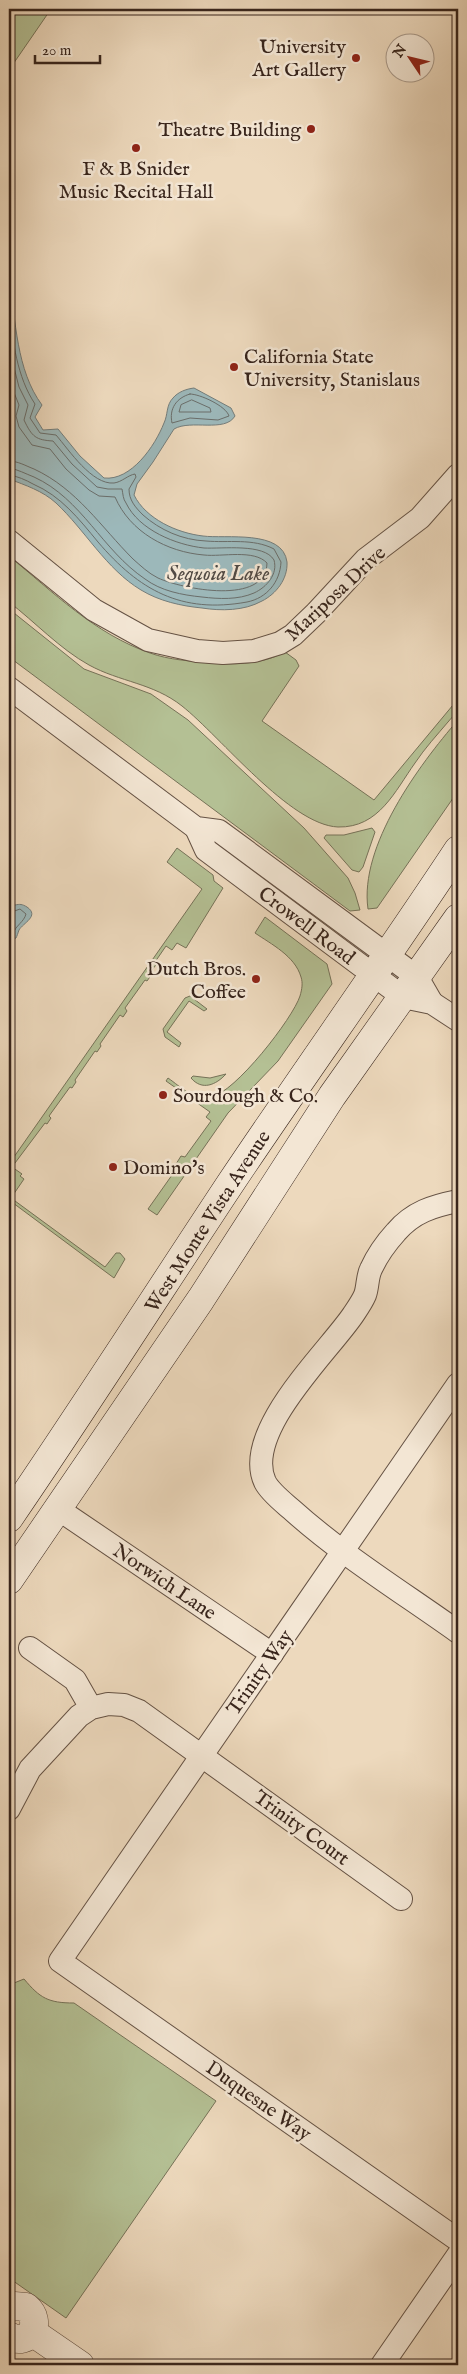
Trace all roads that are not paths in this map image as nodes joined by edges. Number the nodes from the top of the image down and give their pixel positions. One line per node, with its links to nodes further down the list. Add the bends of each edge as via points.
1 (458, 475): 2 (street, Mariposa Drive, via 428,510 366,559 298,630 280,644 254,651 197,651 148,640 94,610)
2 (9, 541)
3 (9, 688): 6 (street, Crowell Road, via 196,828 219,831)
4 (458, 850): 6 (main road, West Monte Vista Avenue)
5 (458, 918): 7 (main road, West Monte Vista Avenue)
6 (381, 965): 7 (street, Crowell Road); 12 (main road, West Monte Vista Avenue, via 269,1126)
7 (410, 987): 8 (street, Crowell Road); 11 (main road, West Monte Vista Avenue, via 332,1096 201,1299)
8 (458, 1020)
9 (458, 1201): 13 (street, via 434,1206 414,1215 396,1232 370,1271 364,1295 353,1315 294,1388 270,1431 263,1454 265,1483 311,1527)
10 (458, 1384): 13 (street, Trinity Way)
11 (58, 1509): 14 (main road, West Monte Vista Avenue); 17 (street, Norwich Lane)
12 (9, 1518)
13 (343, 1551): 15 (street); 17 (street, Trinity Way)
14 (9, 1580)
15 (458, 1632)
16 (30, 1648): 18 (street, via 75,1680)
17 (272, 1654): 19 (street, Trinity Way)
18 (91, 1708): 19 (street, Trinity Court, via 108,1704 124,1705 139,1711); 20 (street, via 79,1716 30,1769)
19 (202, 1756): 21 (street, Trinity Court); 22 (street, Trinity Way)
20 (9, 1809)
21 (401, 1899)
22 (60, 1961): 23 (street, Duquesne Way)
23 (458, 2240)
24 (458, 2255): 28 (street)
25 (9, 2308): 26 (main road, via 20,2306 30,2311 35,2321)
26 (20, 2334): 27 (main road)
27 (80, 2365)
28 (382, 2365)

